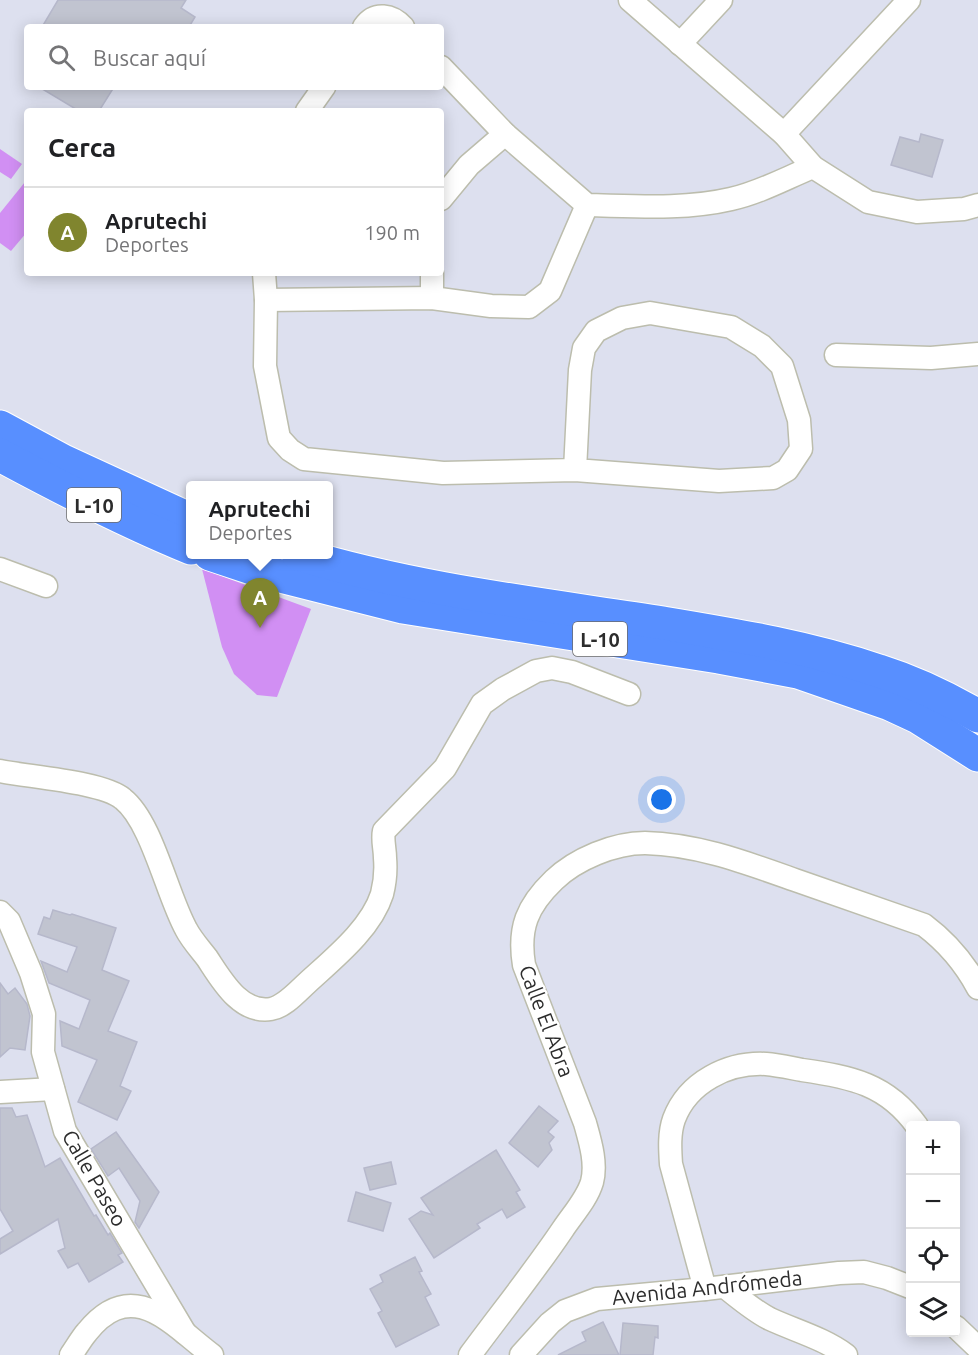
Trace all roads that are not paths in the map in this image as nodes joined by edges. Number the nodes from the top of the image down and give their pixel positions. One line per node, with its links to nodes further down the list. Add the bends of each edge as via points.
1 (630, 0): 6 (street)
2 (721, 0): 6 (street)
3 (909, 0): 11 (street)
4 (366, 24): 5 (street, via 382,15)
5 (400, 24)
6 (680, 44): 11 (street)
7 (444, 70): 10 (street)
8 (322, 90): 9 (street)
9 (309, 108)
10 (505, 134): 13 (street, via 469,165); 14 (street)
11 (784, 134): 12 (street)
12 (813, 167): 14 (street, via 729,200 672,207); 15 (street, via 868,202 917,212)
13 (444, 195)
14 (587, 205): 18 (street, via 550,291 529,307)
15 (978, 205)
16 (264, 276): 19 (street)
17 (432, 276): 18 (street)
18 (432, 298): 19 (street)
19 (266, 300): 24 (street, via 265,366 279,438 304,459 442,473)
20 (978, 354): 21 (street, via 931,358)
21 (836, 355)
22 (0, 427): 25 (highway, L-10)
23 (0, 455): 26 (highway, L-10, via 116,516)
24 (575, 470): 24 (street, via 719,481 773,478 787,470 801,449 799,420 782,366 762,346 731,327 650,313 622,318 596,332 584,348)
25 (186, 518)
26 (186, 546)
27 (224, 559): 33 (highway, L-10, via 403,607 798,672 890,704)
28 (311, 559): 32 (highway, L-10, via 404,582 796,648 879,671)
29 (0, 568): 30 (street)
30 (46, 586)
31 (629, 694): 34 (street, via 552,668 536,671 488,699 445,768 384,831 386,868 382,894 359,932 283,1004 272,1009 260,1009 229,991 185,928 138,817 121,797 93,787)
32 (978, 716)
33 (978, 754)
34 (0, 771)
35 (0, 912): 37 (street, Calle Paseo, via 9,921 38,993 44,1014 43,1052)
36 (978, 988): 47 (street, Calle El Abra, via 956,952 924,926 750,864 687,847 643,843 615,847 562,873 538,895 527,914 521,949 585,1123 591,1143 592,1182 561,1232)
37 (53, 1089): 38 (street); 43 (street, Calle Paseo, via 65,1131)
38 (0, 1092)
39 (913, 1121): 41 (street, via 892,1098 854,1078 766,1064 713,1076 697,1086 674,1120 669,1148 671,1164)
40 (906, 1285): 41 (street, Avenida Andrómeda, via 864,1272)
41 (715, 1288): 48 (street, Avenida Andrómeda, via 582,1303 550,1323); 49 (street)
42 (960, 1331): 44 (street)
43 (185, 1333): 45 (street, via 158,1314 140,1306 124,1305 99,1320); 46 (street)
44 (978, 1348)
45 (71, 1355)
46 (212, 1355)
47 (470, 1355)
48 (521, 1355)
49 (846, 1355)

